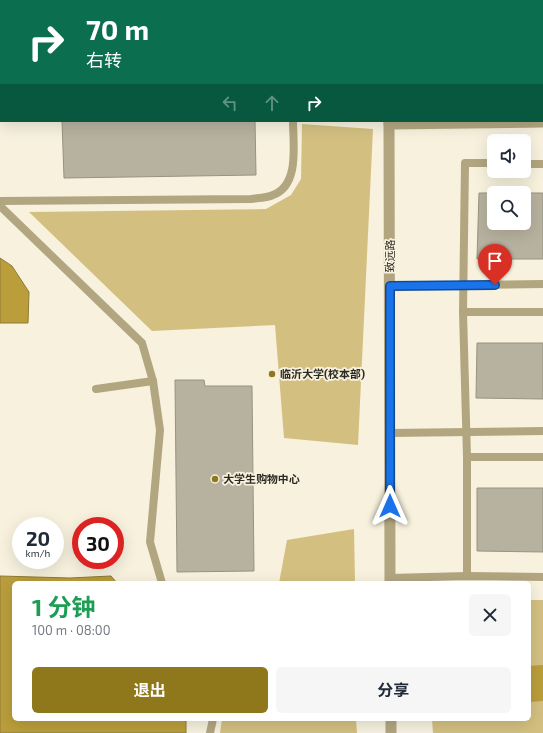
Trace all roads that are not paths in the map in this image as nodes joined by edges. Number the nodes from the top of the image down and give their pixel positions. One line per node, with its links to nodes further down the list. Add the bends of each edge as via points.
1 (293, 122): 7 (lane, via 293,161 289,182 274,195 251,199)
2 (389, 122): 3 (street); 11 (street, 致远路)
3 (543, 122)
4 (487, 164): 10 (lane, via 465,163)
5 (531, 164): 6 (lane)
6 (543, 164)
7 (0, 201)
8 (0, 206): 14 (lane, via 142,343)
9 (543, 284): 10 (lane)
10 (464, 285): 11 (lane); 12 (lane)
11 (390, 286): 18 (street, 致远路)
12 (463, 312): 13 (lane); 17 (lane)
13 (543, 312)
14 (153, 381): 15 (lane); 23 (lane, via 160,430 150,542)
15 (96, 389)
16 (543, 431): 17 (lane)
17 (465, 432): 18 (lane); 19 (lane)
18 (390, 433): 24 (street, 致远路)
19 (467, 457): 20 (lane); 21 (lane)
20 (543, 457)
21 (467, 576): 22 (lane); 24 (lane)
22 (543, 577)
23 (161, 581)
24 (390, 581)
25 (213, 721): 27 (lane)
26 (391, 721): 28 (street)
27 (210, 733)
28 (391, 733)

